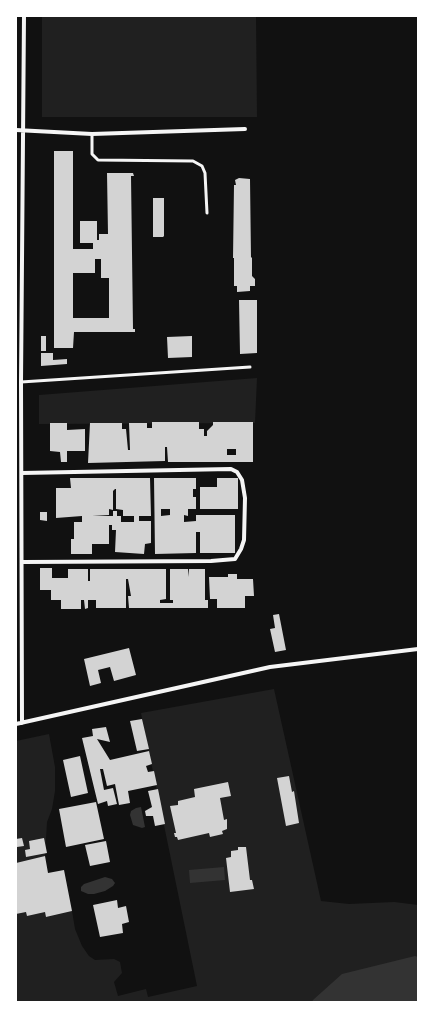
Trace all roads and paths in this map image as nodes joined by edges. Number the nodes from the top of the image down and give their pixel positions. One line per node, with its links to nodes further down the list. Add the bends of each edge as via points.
1 (24, 16): 4 (street)
2 (245, 129): 5 (street)
3 (16, 130): 4 (street)
4 (24, 130): 5 (street); 9 (street)
5 (92, 134): 6 (lane, via 92,154 98,160 194,161 202,166 205,173)
6 (207, 213)
7 (250, 367): 9 (lane)
8 (16, 382): 9 (street)
9 (21, 382): 10 (street)
10 (22, 473): 11 (street); 11 (street, via 231,469 237,472 242,480 245,498 244,540 242,549 235,559)
11 (23, 562): 13 (street)
12 (418, 649): 13 (street, via 270,667)
13 (22, 723): 14 (street)
14 (16, 724)

